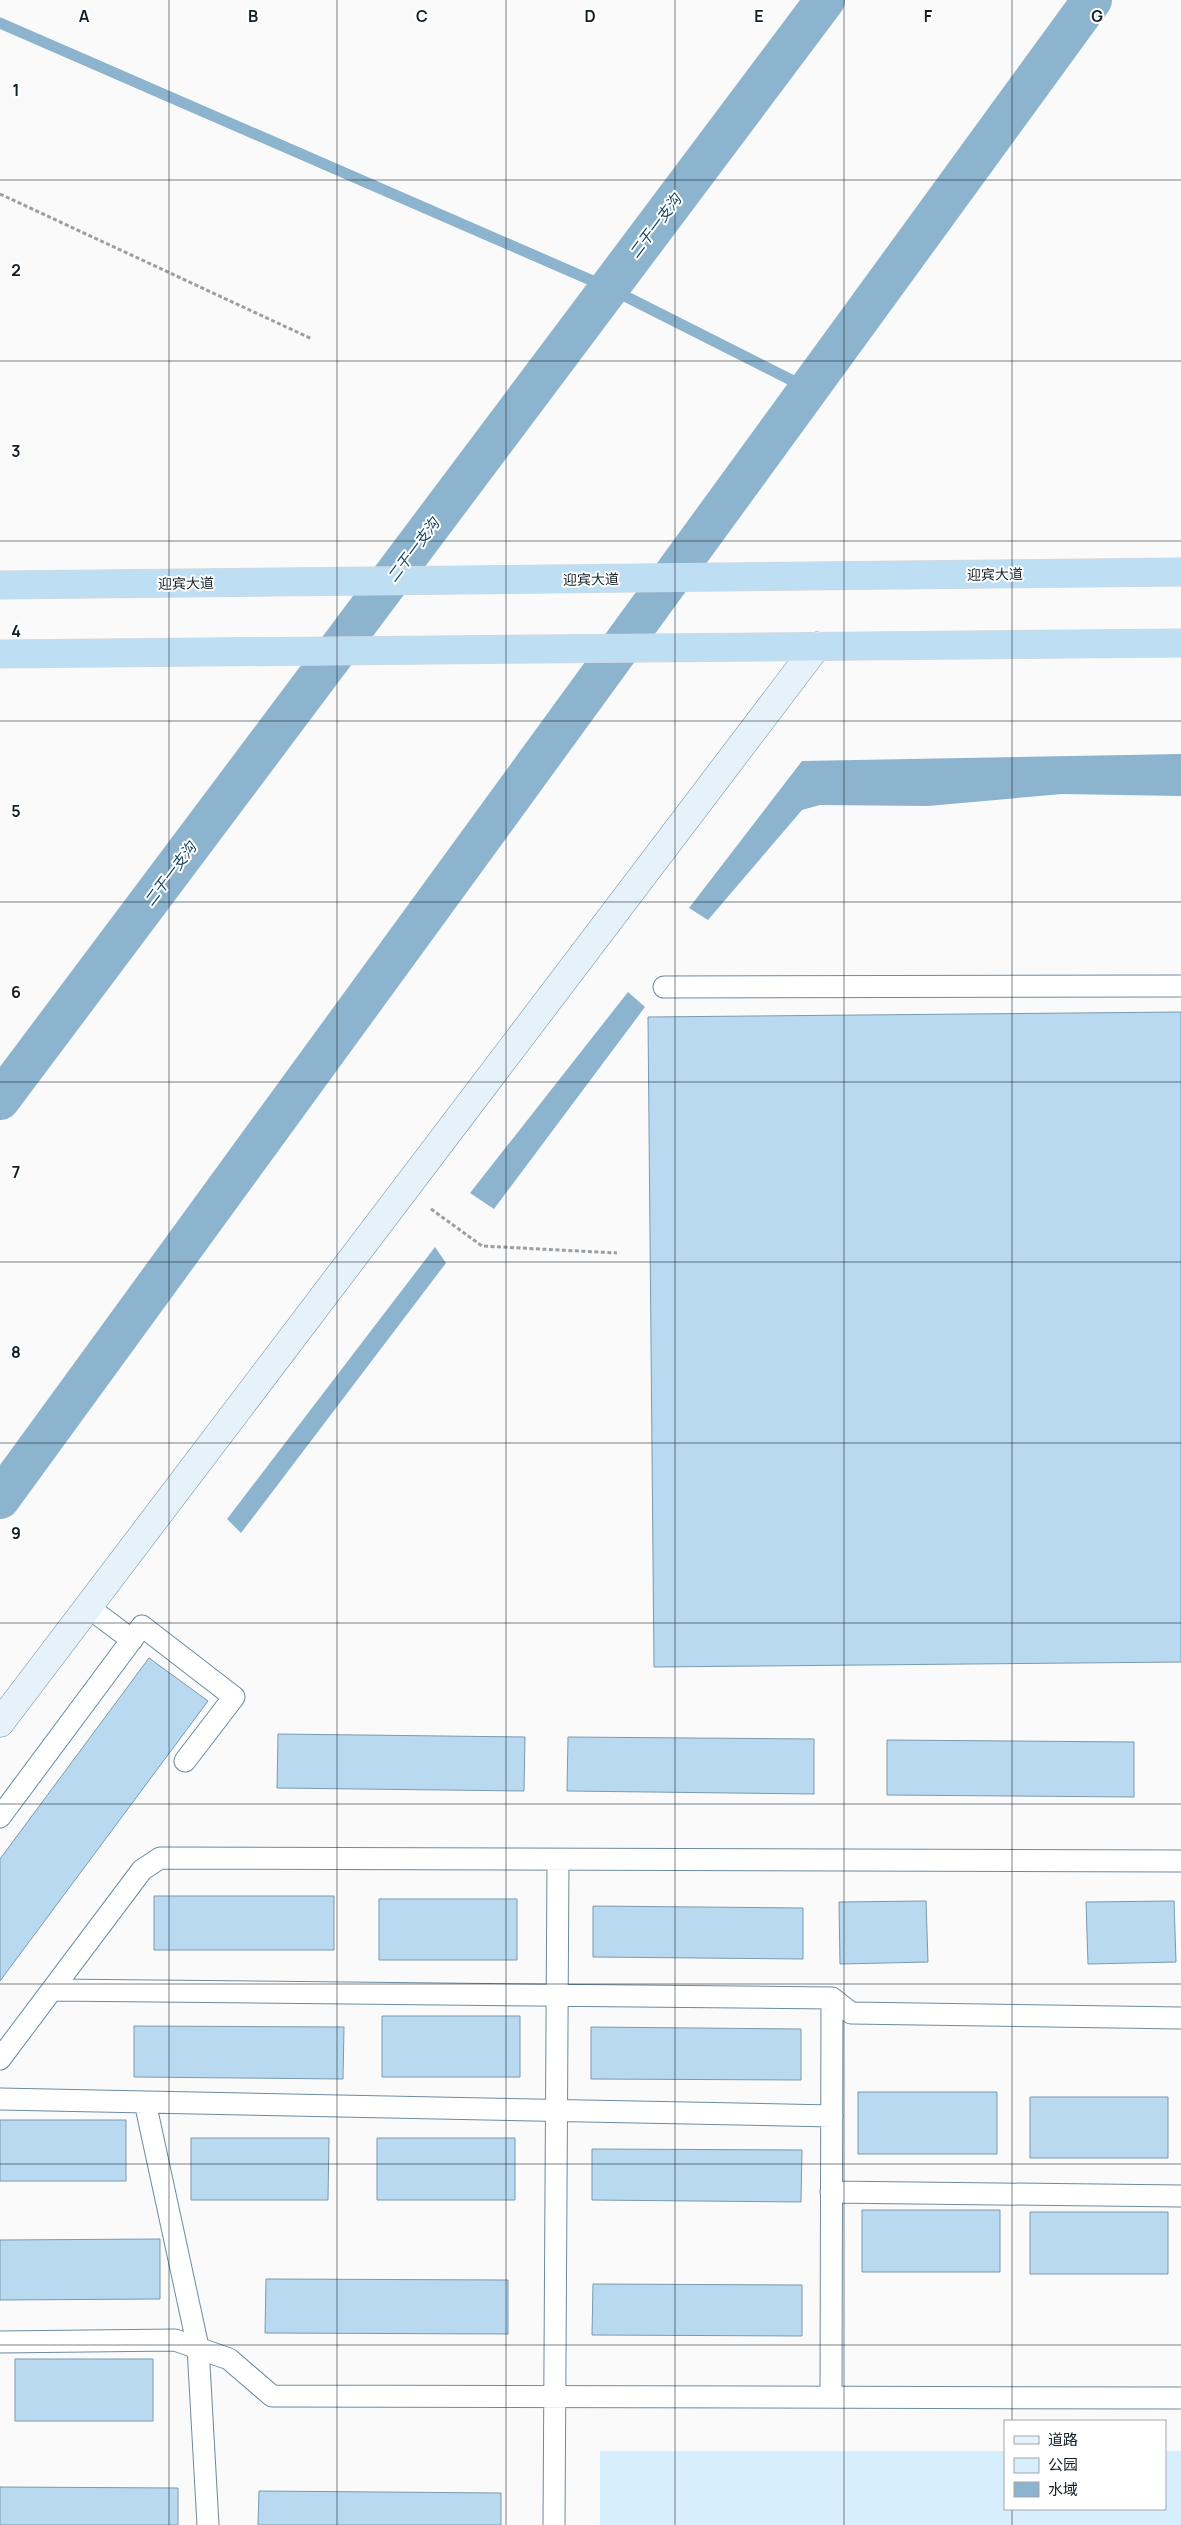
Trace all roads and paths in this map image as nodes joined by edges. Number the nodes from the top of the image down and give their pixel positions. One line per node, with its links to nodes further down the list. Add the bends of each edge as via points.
1 (0, 194): 2 (path)
2 (312, 339)
3 (1181, 572): 4 (highway, 迎宾大道)
4 (0, 585)
5 (1181, 643): 6 (highway)
6 (817, 646): 7 (highway); 10 (main road)
7 (0, 654)
8 (1181, 986): 9 (lane)
9 (664, 988)
10 (404, 1189): 11 (path, via 482,1246); 12 (main road)
11 (617, 1252)
12 (88, 1607): 13 (lane); 14 (main road)
13 (132, 1640): 15 (lane, via 142,1626 234,1697); 16 (lane)
14 (0, 1723)
15 (185, 1761)
16 (0, 1818)
17 (558, 1860): 18 (lane); 19 (lane, via 160,1858 142,1870); 20 (lane)
18 (1181, 1861)
19 (52, 1990): 20 (lane); 23 (lane)
20 (557, 1995): 21 (lane); 26 (lane)
21 (832, 1998): 22 (lane, via 851,2013); 27 (lane)
22 (1181, 2018)
23 (0, 2059)
24 (0, 2099): 25 (lane)
25 (145, 2102): 26 (lane); 31 (lane)
26 (556, 2109): 27 (lane); 32 (lane)
27 (832, 2116): 28 (lane)
28 (831, 2192): 29 (lane); 33 (lane)
29 (1181, 2196)
30 (0, 2342): 31 (lane, via 175,2340)
31 (198, 2347): 32 (lane, via 229,2359 272,2396); 35 (lane)
32 (554, 2396): 33 (lane); 36 (lane)
33 (831, 2397): 34 (lane)
34 (1181, 2398)
35 (208, 2525)
36 (554, 2525)

